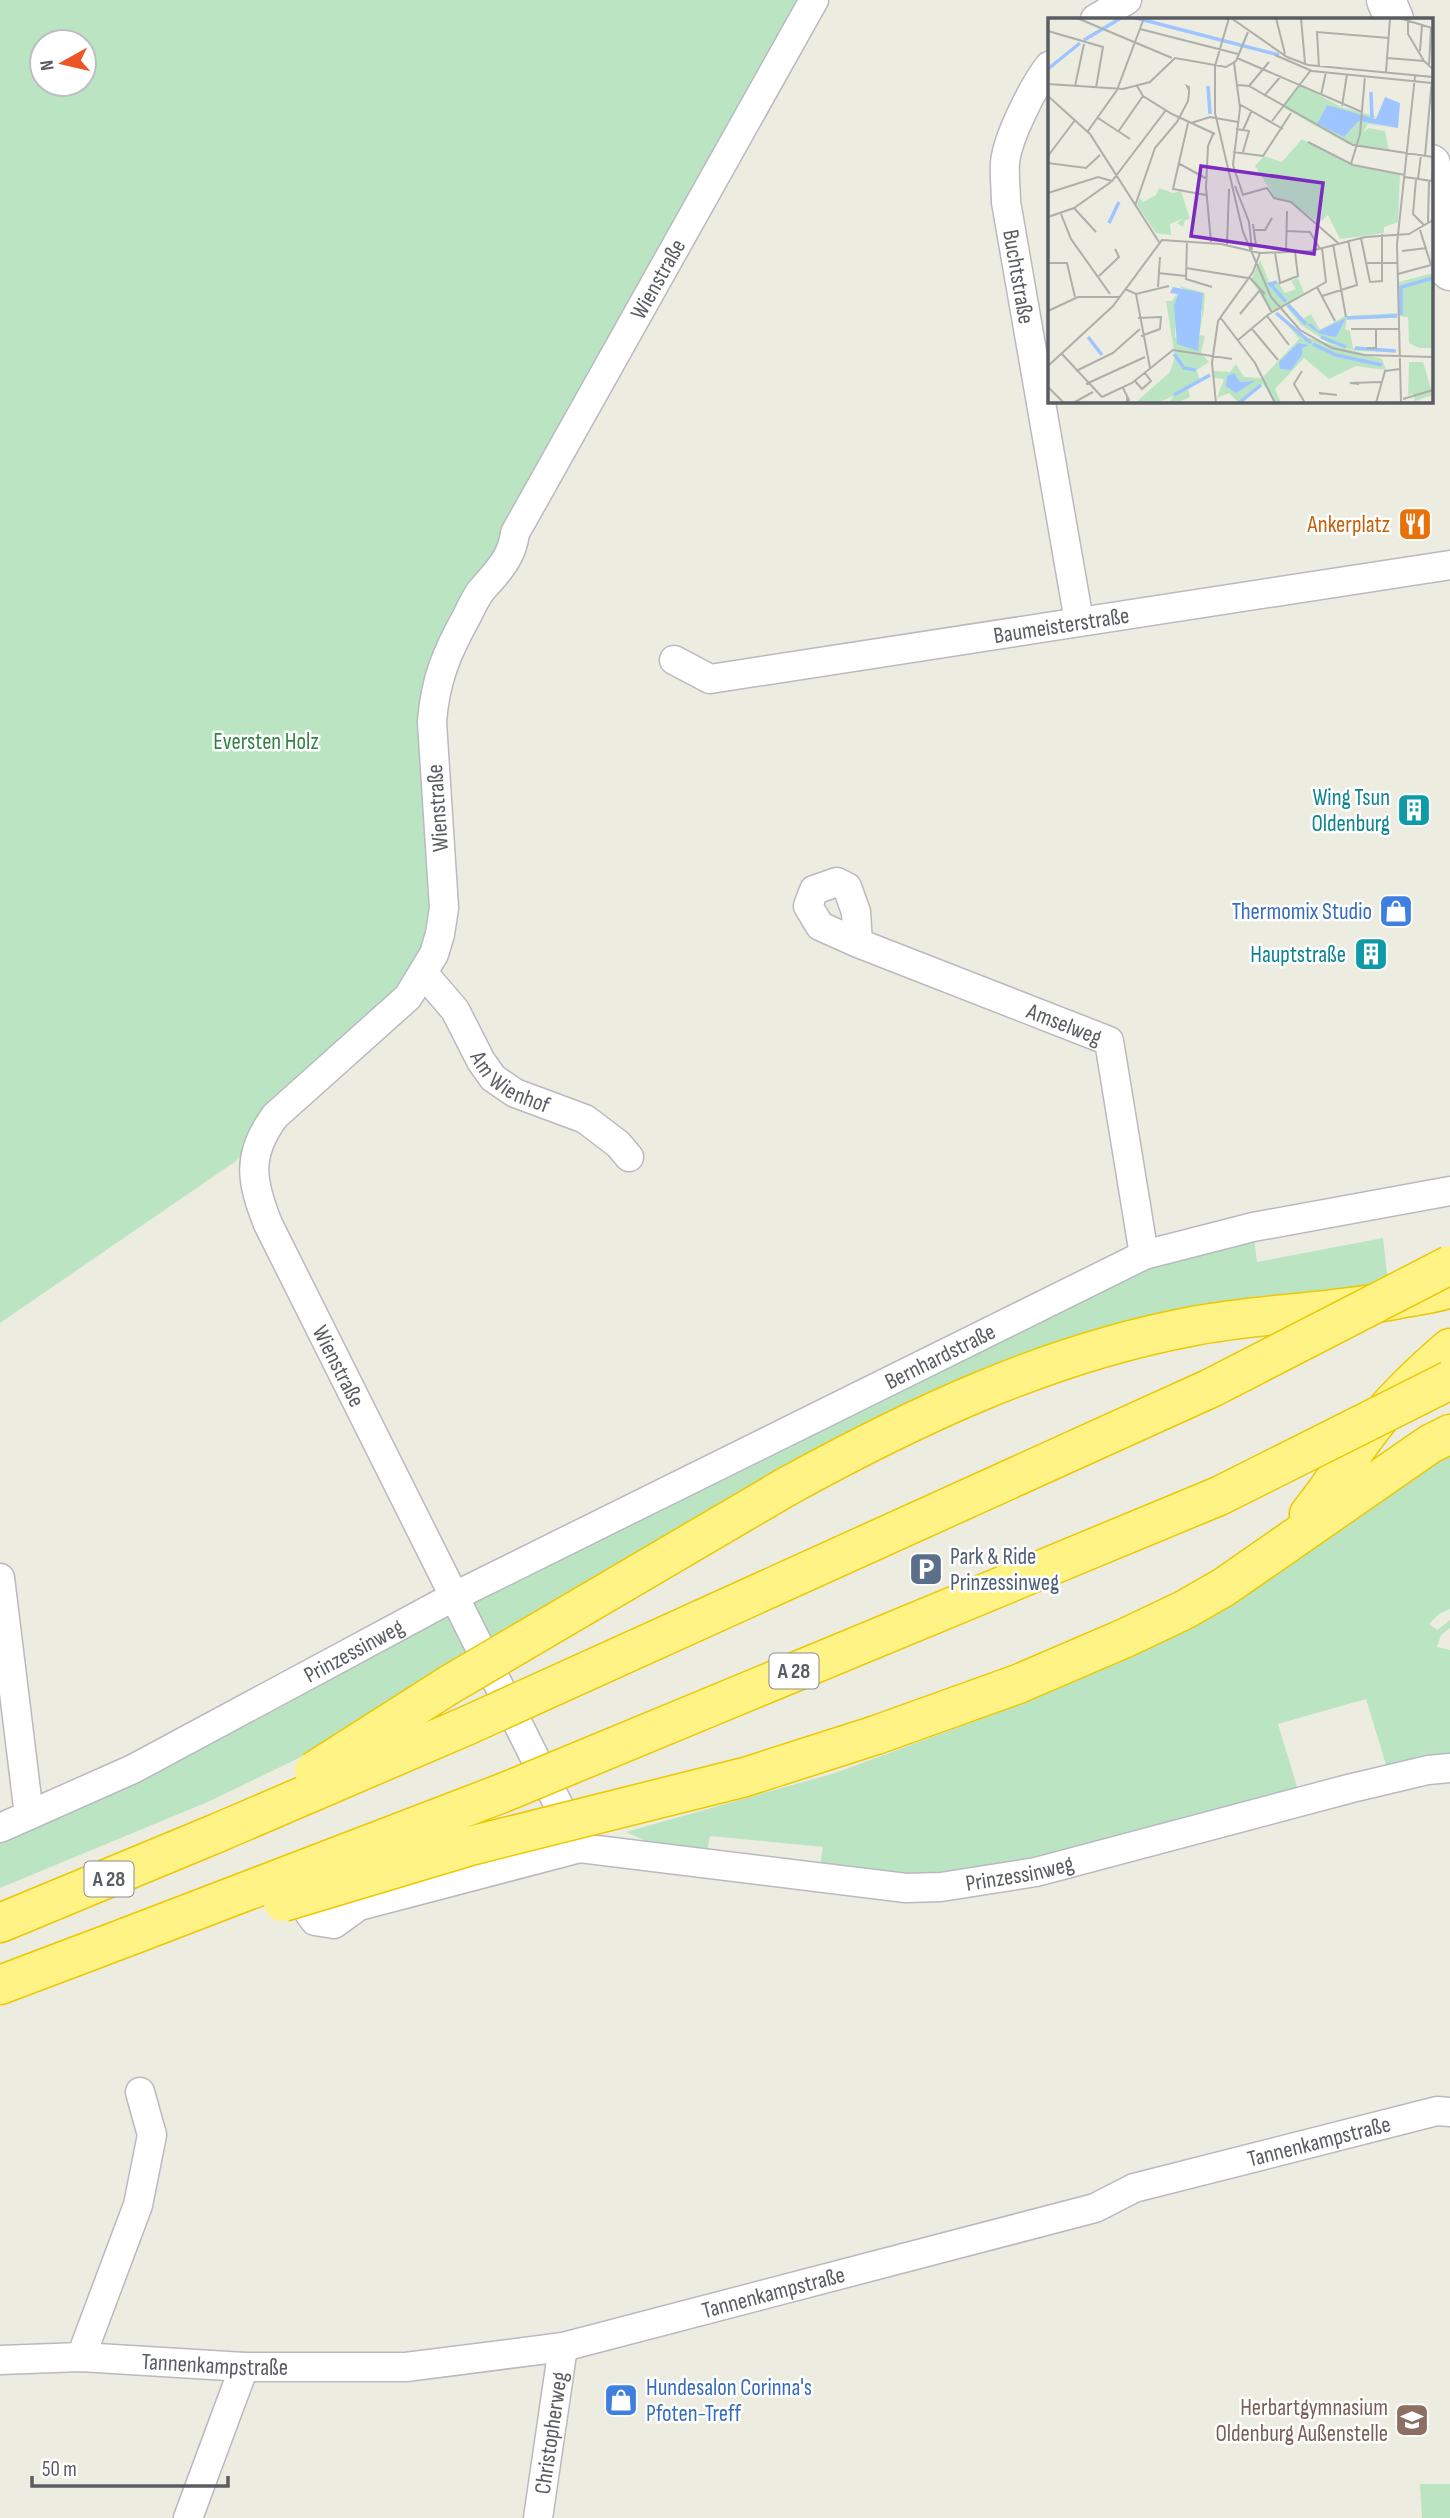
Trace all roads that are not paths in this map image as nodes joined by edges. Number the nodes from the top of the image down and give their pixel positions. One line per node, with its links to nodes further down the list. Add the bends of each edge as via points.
1 (814, 0): 13 (street, Wienstraße, via 445,661 434,693 432,722 444,908 434,954)
2 (1127, 0): 4 (street)
3 (1386, 0): 5 (street)
4 (1097, 18)
5 (1394, 18)
6 (1048, 67): 10 (street, Buchtstraße, via 1016,128 1005,161 1006,202)
7 (1432, 170): 8 (street)
8 (1450, 271)
9 (1450, 565): 10 (street, Baumeisterstraße)
10 (1079, 621): 11 (street, Baumeisterstraße, via 710,679)
11 (674, 660)
12 (858, 943): 16 (street, Amselweg, via 1109,1041)
13 (424, 974): 14 (street, Am Wienhof, via 455,1010 493,1078 515,1093 585,1119); 24 (street, Wienstraße, via 408,996 275,1116 262,1134 254,1180 268,1224)
14 (629, 1157)
15 (1450, 1191): 16 (street, Bernhardstraße, via 1253,1227)
16 (1144, 1255): 24 (street, Bernhardstraße)
17 (1450, 1265): 28 (highway, A 28, bridge, via 1211,1388 466,1726)
18 (1450, 1288): 28 (highway, bridge, via 1382,1303 1247,1317 1132,1340 1060,1361 939,1408 786,1486 449,1685)
19 (1450, 1348): 22 (highway, via 1410,1383 1373,1426)
20 (1450, 1380): 32 (highway, A 28, bridge, via 1219,1496 505,1792)
21 (1450, 1434): 22 (highway)
22 (1281, 1548): 32 (highway, bridge, via 1224,1587 1125,1638 1018,1684 876,1735 745,1777 470,1846 248,1913)
23 (0, 1578): 26 (street)
24 (455, 1596): 26 (street, Prinzessinweg, via 133,1769); 29 (street)
25 (1450, 1768): 29 (street, Prinzessinweg, via 1352,1788 1036,1872 941,1887 906,1888)
26 (29, 1815): 27 (street, Prinzessinweg)
27 (0, 1828)
28 (217, 1833): 31 (highway, A 28)
29 (580, 1848): 30 (street, Prinzessinweg)
30 (359, 1906)
31 (0, 1923)
32 (127, 1937): 33 (highway, A 28)
33 (0, 1985)
34 (139, 2092): 37 (street, via 152,2135 138,2205)
35 (1450, 2112): 36 (street, Tannenkampstraße, via 1437,2111 1135,2188 1095,2208)
36 (563, 2347): 39 (street, Tannenkampstraße, via 406,2367); 41 (street, Christopherweg)
37 (82, 2357): 38 (street, Tannenkampstraße); 39 (street, Tannenkampstraße)
38 (0, 2360)
39 (244, 2367): 40 (street)
40 (188, 2518)
41 (538, 2518)

